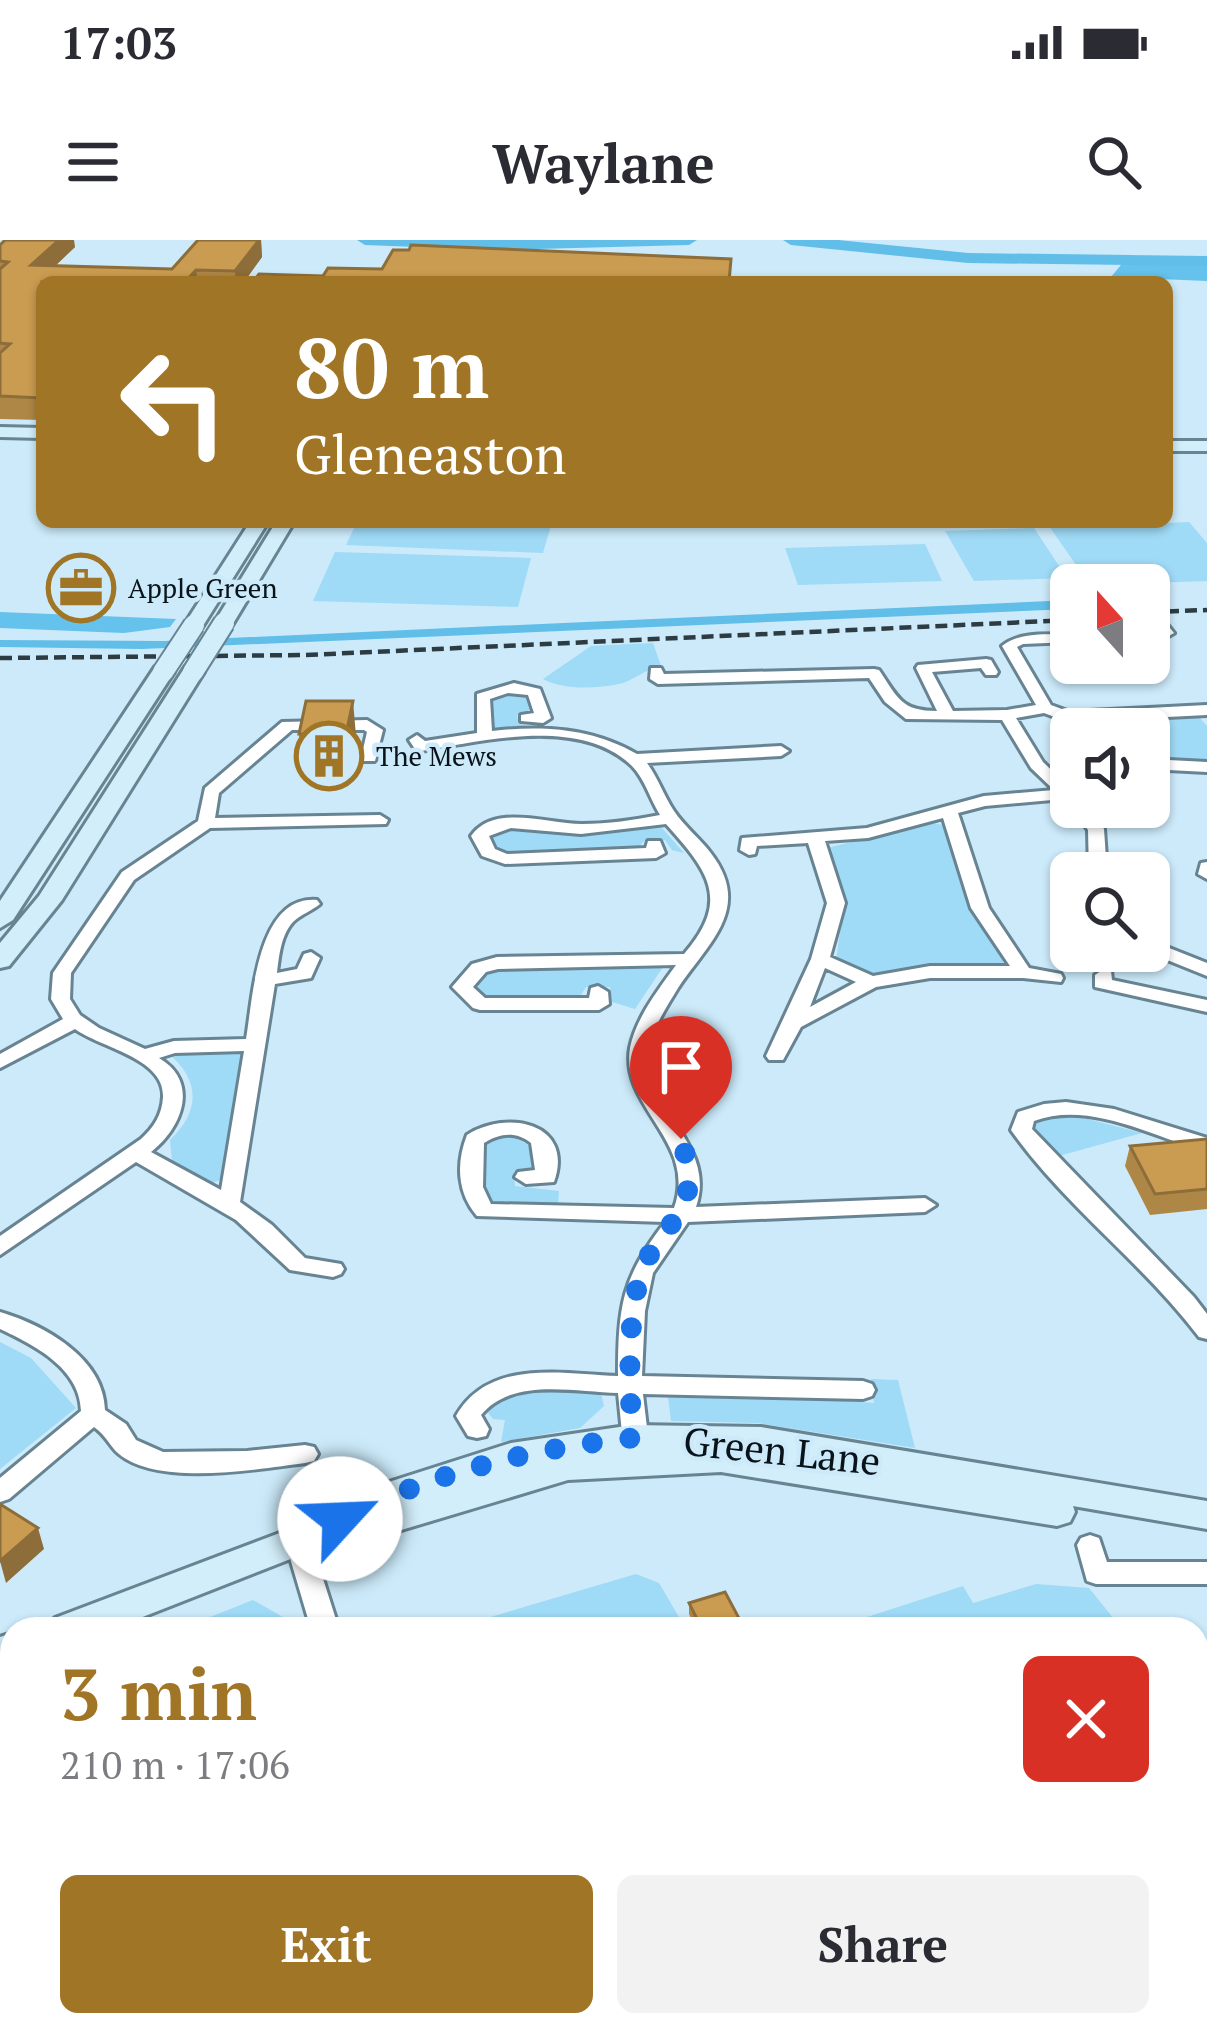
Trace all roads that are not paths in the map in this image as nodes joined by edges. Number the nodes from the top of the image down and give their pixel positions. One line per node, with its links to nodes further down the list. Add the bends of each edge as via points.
1 (0, 432): 2 (main road)
2 (36, 433)
3 (1173, 446): 4 (main road)
4 (1207, 446)
5 (255, 528): 32 (main road, bridge)
6 (281, 528): 37 (main road, bridge, via 49,900)
7 (1050, 639): 10 (street, via 1010,646)
8 (656, 671): 13 (street, via 658,679 874,673 911,716)
9 (991, 672): 13 (street, via 986,663 923,668)
10 (1045, 708): 11 (street, via 1068,717); 12 (street)
11 (1205, 712)
12 (1007, 715): 13 (street); 22 (street)
13 (948, 717)
14 (526, 718): 15 (street, via 543,718 535,692 495,690 482,697)
15 (484, 737): 16 (street, via 421,746); 19 (street, via 587,738)
16 (417, 740)
17 (781, 751): 19 (street)
18 (369, 758): 27 (street, via 375,730 367,724 288,725 212,791)
19 (634, 759): 25 (street)
20 (1170, 765): 21 (street)
21 (1207, 767)
22 (1050, 778)
23 (1050, 800): 24 (street)
24 (950, 810): 28 (street); 39 (street, via 980,908)
25 (670, 818): 29 (street, via 550,828 509,820 485,829 480,844 526,860 656,854); 35 (street, via 716,873 712,932)
26 (380, 820): 27 (street)
27 (206, 823): 46 (street, via 136,867 94,923 57,990)
28 (816, 840): 30 (street, via 748,842); 36 (street, via 836,903)
29 (654, 845)
30 (749, 850)
31 (311, 904): 42 (street, via 287,917)
32 (0, 920)
33 (1170, 955): 38 (street)
34 (310, 958): 42 (street, via 304,974)
35 (690, 959): 44 (street, via 497,963 479,968 462,987 480,1004 599,1004); 57 (street, via 638,1057 645,1087 689,1164)
36 (820, 959): 43 (street); 47 (street)
37 (0, 960)
38 (1207, 970)
39 (1023, 973): 41 (street); 43 (street, via 930,972)
40 (1103, 976): 45 (street, via 1102,982)
41 (1054, 978)
42 (265, 980): 48 (street)
43 (871, 982): 47 (street)
44 (598, 992)
45 (1207, 1006)
46 (74, 1022): 49 (street); 51 (street)
47 (793, 1023): 50 (street)
48 (255, 1045): 49 (street, via 174,1046); 55 (street)
49 (143, 1056): 53 (street, via 167,1074 176,1097 159,1136)
50 (776, 1056)
51 (0, 1062)
52 (1207, 1145): 61 (street, via 1071,1106 1044,1106 1025,1117 1021,1130 1162,1273)
53 (136, 1153): 55 (street); 58 (street)
54 (526, 1177): 57 (street, via 546,1177 536,1138 502,1127 474,1140 470,1182 485,1211)
55 (229, 1205): 59 (street, via 298,1265)
56 (925, 1205): 57 (street)
57 (681, 1216): 62 (street, via 640,1276 631,1320)
58 (0, 1247)
59 (333, 1269)
60 (0, 1320): 64 (street, via 56,1350 92,1388)
61 (1207, 1331)
62 (634, 1382): 63 (street); 65 (street, via 498,1387 468,1416); 66 (street)
63 (862, 1390)
64 (93, 1414): 67 (street, via 127,1447 160,1462); 69 (street)
65 (477, 1429)
66 (636, 1449): 68 (main road, Green Lane, via 761,1440); 71 (main road, Green Lane, via 800,1467); 72 (main road, Green Lane)
67 (305, 1454)
68 (1038, 1488): 70 (main road, Green Lane); 71 (main road, via 1052,1500)
69 (0, 1492)
70 (1207, 1515)
71 (1207, 1536)
72 (298, 1540): 75 (main road, Green Lane); 76 (street)
73 (1090, 1545): 74 (street, via 1096,1573)
74 (1207, 1573)
75 (99, 1617)
76 (321, 1617)

